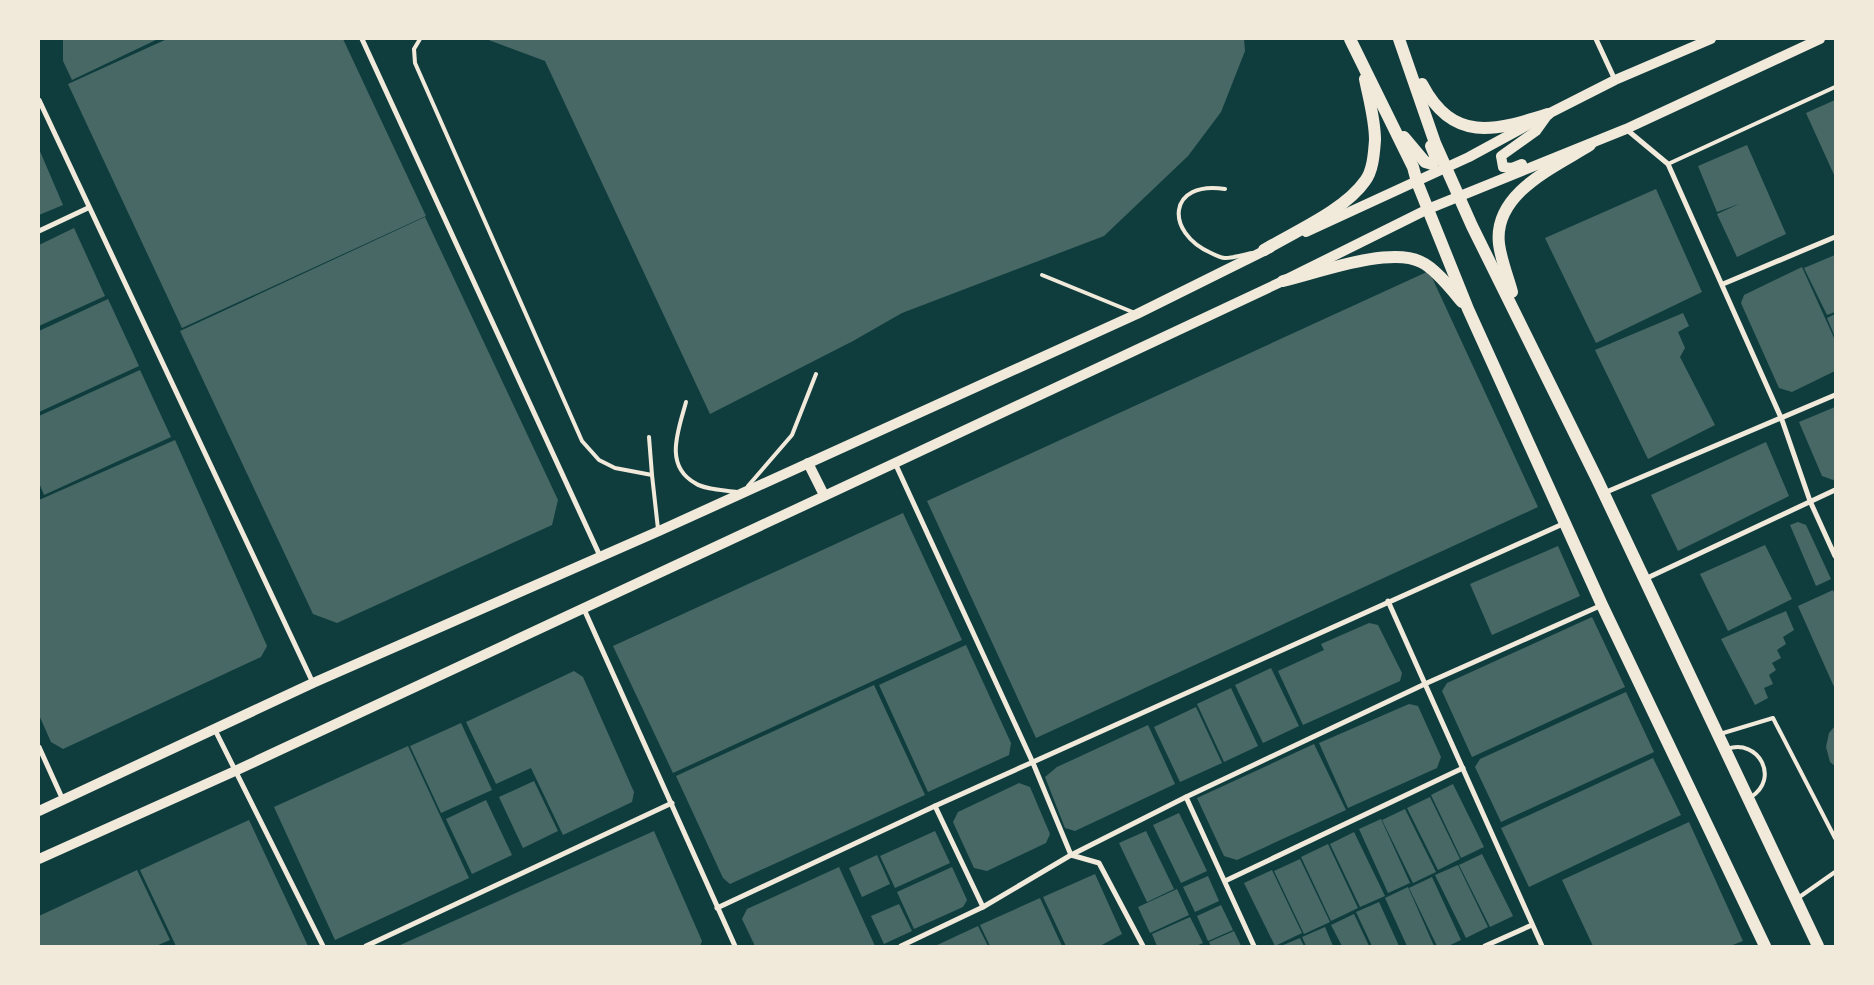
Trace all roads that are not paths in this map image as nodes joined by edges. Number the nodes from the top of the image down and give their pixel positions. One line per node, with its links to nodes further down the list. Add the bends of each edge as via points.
1 (362, 39): 49 (street)
2 (420, 39): 41 (lane, via 414,49 415,63 582,441 599,460 615,468)
3 (1350, 39): 8 (main road)
4 (1596, 39): 9 (street)
5 (1711, 39): 9 (main road)
6 (1820, 39): 15 (main road)
7 (1400, 42): 12 (main road, via 1437,109 1467,127 1508,127); 13 (main road)
8 (1363, 67): 14 (main road); 27 (main road, via 1374,132 1374,152 1366,180 1331,210)
9 (1615, 80): 12 (main road)
10 (1835, 87): 18 (lane)
11 (39, 100): 23 (street)
12 (1548, 114): 17 (main road, via 1536,131 1501,156 1503,167 1512,168); 19 (main road, via 1469,158)
13 (1426, 116): 14 (main road, via 1436,158 1432,164 1425,162); 19 (main road)
14 (1392, 121): 20 (main road)
15 (1626, 129): 16 (main road); 18 (street)
16 (1590, 145): 17 (main road); 33 (main road, via 1530,183 1507,208 1499,243)
17 (1557, 155): 22 (main road)
18 (1668, 164): 30 (street)
19 (1446, 167): 20 (main road); 22 (main road)
20 (1417, 182): 24 (main road); 27 (main road)
21 (1225, 189): 27 (lane, via 1211,186 1193,190 1182,202 1180,219 1186,236 1224,259)
22 (1459, 196): 24 (main road); 33 (main road)
23 (88, 208): 25 (street); 55 (street)
24 (1428, 209): 29 (main road); 31 (main road)
25 (39, 230)
26 (1835, 236): 30 (street)
27 (1264, 250): 32 (main road)
28 (1042, 275): 32 (lane)
29 (1283, 281): 31 (main road, via 1376,258 1406,258 1432,268); 40 (main road)
30 (1723, 284): 37 (street)
31 (1468, 309): 47 (main road)
32 (1137, 314): 39 (main road)
33 (1519, 321): 44 (main road)
34 (816, 374): 43 (lane, via 792,435)
35 (1835, 395): 37 (street)
36 (686, 402): 43 (lane, via 674,454 680,469 695,484)
37 (1782, 420): 44 (street); 46 (street)
38 (649, 437): 41 (lane)
39 (808, 463): 43 (main road); 45 (main road)
40 (894, 463): 45 (main road); 61 (street)
41 (652, 475): 48 (lane)
42 (1835, 490): 46 (street)
43 (742, 493): 48 (main road)
44 (1604, 493): 51 (main road)
45 (824, 495): 54 (main road)
46 (1810, 501): 50 (street); 51 (street)
47 (1565, 523): 52 (street); 53 (main road)
48 (659, 531): 49 (main road)
49 (600, 556): 55 (main road)
50 (1835, 556)
51 (1644, 579): 58 (main road)
52 (1388, 601): 56 (street); 61 (street)
53 (1602, 605): 56 (street); 87 (main road)
54 (583, 607): 63 (main road); 67 (street)
55 (313, 683): 57 (main road)
56 (1427, 683): 62 (street); 64 (street)
57 (215, 730): 63 (street); 66 (main road)
58 (1718, 734): 60 (main road); 70 (lane, via 1773,718)
59 (39, 747): 66 (street)
60 (1726, 750): 65 (main road); 65 (lane, via 1734,747 1751,749 1763,762 1765,779 1762,787)
61 (1033, 763): 68 (street); 71 (street)
62 (1463, 768): 74 (street); 78 (street)
63 (235, 771): 72 (main road); 79 (street)
64 (1186, 797): 71 (street); 74 (street)
65 (1749, 798): 75 (main road)
66 (63, 800): 69 (main road)
67 (672, 803): 77 (street); 80 (street)
68 (935, 806): 76 (street); 77 (street)
69 (39, 811)
70 (1835, 838)
71 (1071, 855): 76 (street); 83 (street, via 1099,862)
72 (39, 859)
73 (1835, 872): 75 (lane)
74 (1226, 881): 84 (street)
75 (1797, 899): 88 (main road)
76 (983, 907): 82 (street)
77 (718, 908): 81 (street)
78 (1532, 925): 85 (street); 86 (street)
79 (324, 946)
80 (366, 946)
81 (735, 946)
82 (902, 946)
83 (1143, 946)
84 (1254, 946)
85 (1485, 946)
86 (1542, 946)
87 (1765, 946)
88 (1818, 946)

